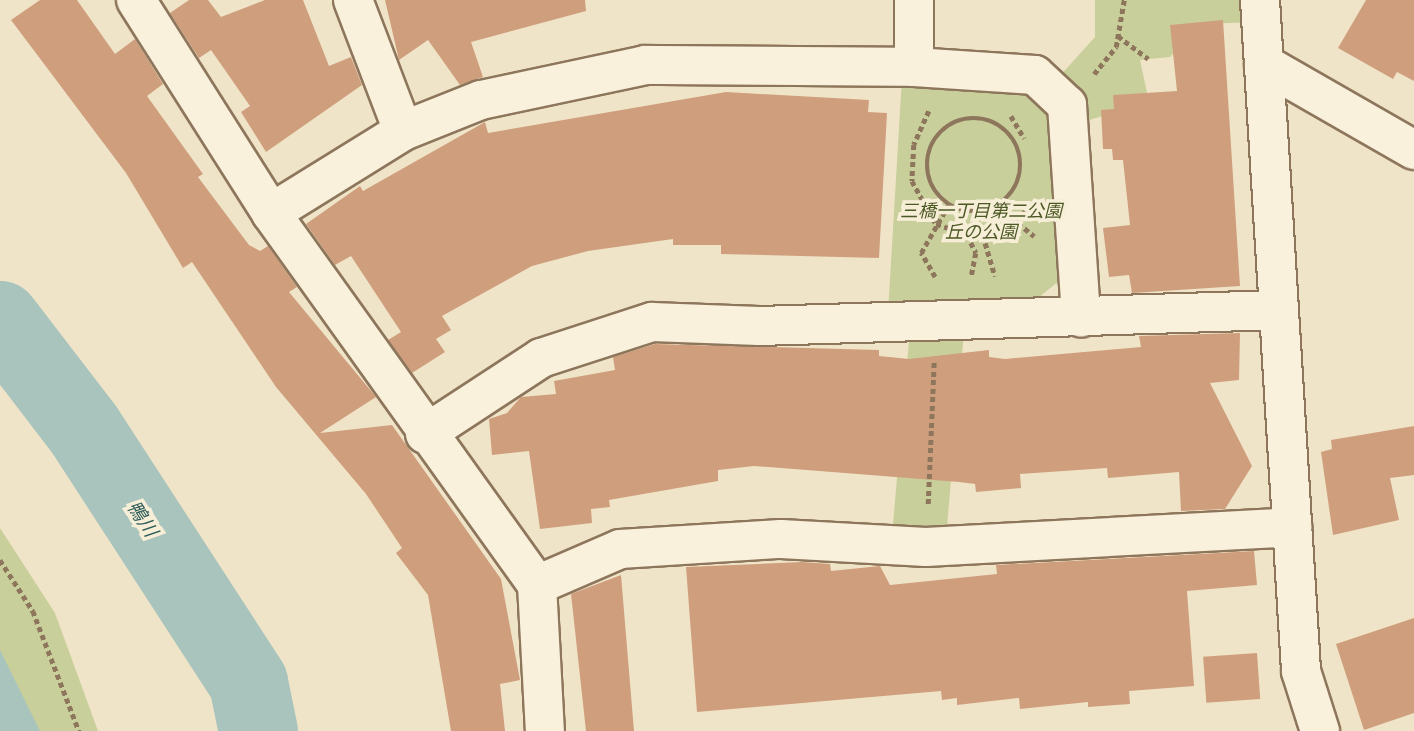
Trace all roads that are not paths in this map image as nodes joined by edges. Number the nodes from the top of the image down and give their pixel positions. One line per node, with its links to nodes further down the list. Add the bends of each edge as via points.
1 (136, 0): 9 (street)
2 (353, 0): 7 (street)
3 (914, 0): 6 (street)
4 (1260, 0): 5 (street)
5 (1264, 64): 8 (street); 10 (street)
6 (914, 67): 7 (street, via 645,65 481,100); 11 (street, via 1035,75 1067,105)
7 (403, 131): 9 (street)
8 (1414, 150)
9 (271, 213): 12 (street)
10 (1279, 310): 11 (street); 13 (street)
11 (1082, 318): 12 (street, via 652,322 541,358)
12 (425, 435): 14 (street)
13 (1292, 527): 14 (street, via 926,547 781,539 621,549); 16 (street, via 1301,671)
14 (537, 585): 15 (street)
15 (545, 731)
16 (1320, 731)

